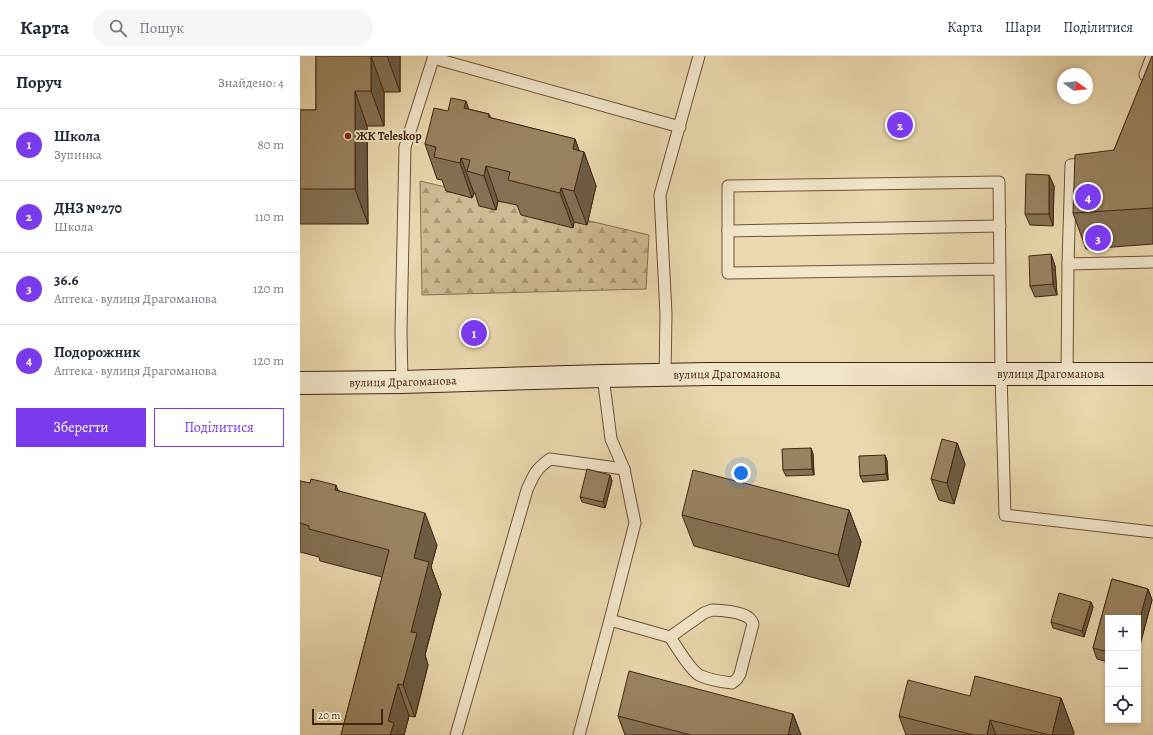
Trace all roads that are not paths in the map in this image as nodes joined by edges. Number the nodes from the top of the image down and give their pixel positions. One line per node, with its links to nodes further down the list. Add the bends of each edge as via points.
1 (699, 56): 5 (lane)
2 (1152, 56): 4 (lane)
3 (434, 57): 5 (lane); 17 (lane, via 406,146)
4 (1141, 86)
5 (680, 126): 15 (lane, via 660,195 666,314)
6 (1099, 162): 10 (lane, via 1071,165)
7 (1000, 226): 8 (lane); 8 (lane, via 999,182 728,186); 11 (lane)
8 (728, 231): 11 (lane, via 728,273)
9 (1153, 262): 10 (lane)
10 (1068, 264): 13 (lane)
11 (1000, 269): 12 (lane)
12 (1001, 374): 13 (street, вулиця Драгоманова); 15 (street, вулиця Драгоманова); 20 (lane, via 1005,515)
13 (1067, 374): 14 (street, вулиця Драгоманова)
14 (1153, 374)
15 (665, 375): 16 (street, вулиця Драгоманова)
16 (603, 376): 17 (street, вулиця Драгоманова); 19 (lane, via 611,439)
17 (402, 382): 18 (street, вулиця Драгоманова)
18 (300, 383)
19 (624, 469): 21 (lane, via 635,523); 23 (lane, via 550,459 532,477 526,490)
20 (1153, 532)
21 (610, 620): 22 (lane); 24 (lane)
22 (670, 637): 22 (lane, via 698,674 732,683 740,674 753,624 742,615 712,610)
23 (458, 734)
24 (578, 735)

